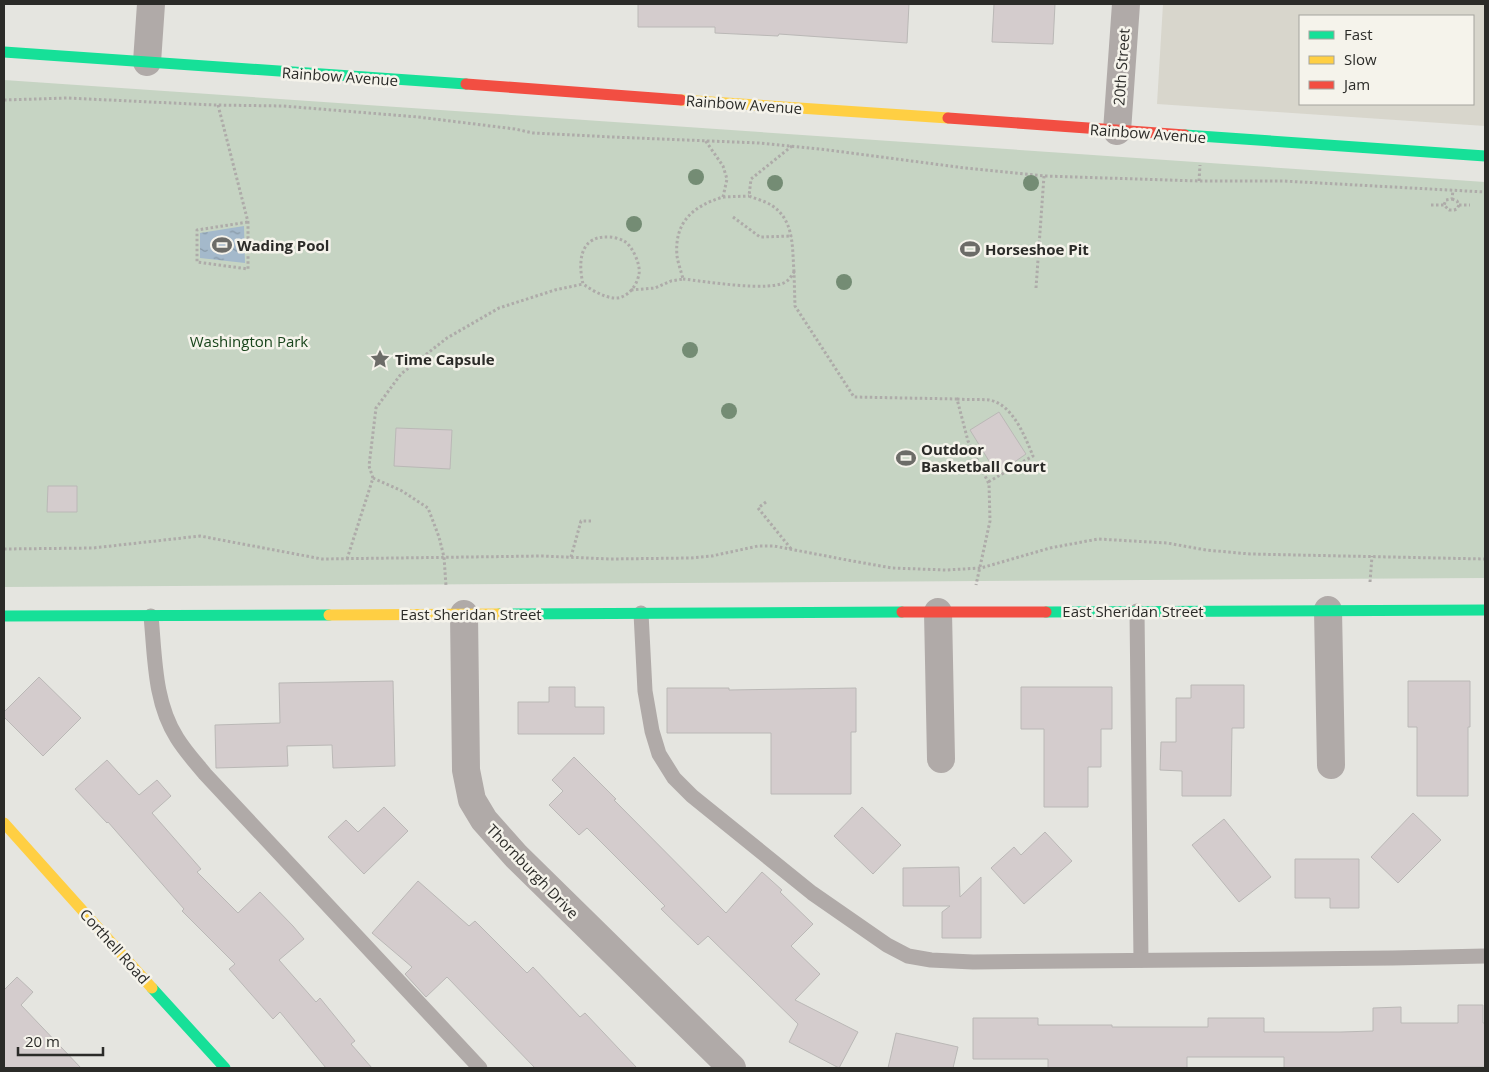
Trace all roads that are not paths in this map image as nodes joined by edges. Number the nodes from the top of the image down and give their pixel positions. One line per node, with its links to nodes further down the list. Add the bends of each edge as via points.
1 (151, 4): 4 (street)
2 (1126, 4): 5 (street, 20th Street)
3 (4, 52): 4 (street, Rainbow Avenue)
4 (147, 62): 5 (street, Rainbow Avenue)
5 (1117, 131): 6 (street, Rainbow Avenue)
6 (1485, 156)
7 (1328, 610): 8 (street, East Sheridan Street); 9 (street, East Sheridan Street); 16 (street)
8 (1485, 610)
9 (1136, 611): 10 (street, East Sheridan Street); 19 (lane)
10 (938, 612): 12 (street, East Sheridan Street); 15 (street)
11 (455, 614): 12 (street, East Sheridan Street); 14 (street, East Sheridan Street); 22 (street, Thornburgh Drive, via 466,770 472,800 484,820 516,856)
12 (641, 614): 19 (lane, via 645,691 652,731 659,754 674,778 812,893 887,945 908,956 931,960)
13 (4, 616): 14 (street, East Sheridan Street)
14 (151, 616): 21 (lane, via 157,685 164,715 177,739)
15 (941, 759)
16 (1331, 765)
17 (4, 823): 20 (street, Corthell Road)
18 (1485, 956): 19 (lane)
19 (1141, 960)
20 (226, 1068)
21 (480, 1068)
22 (732, 1068)

